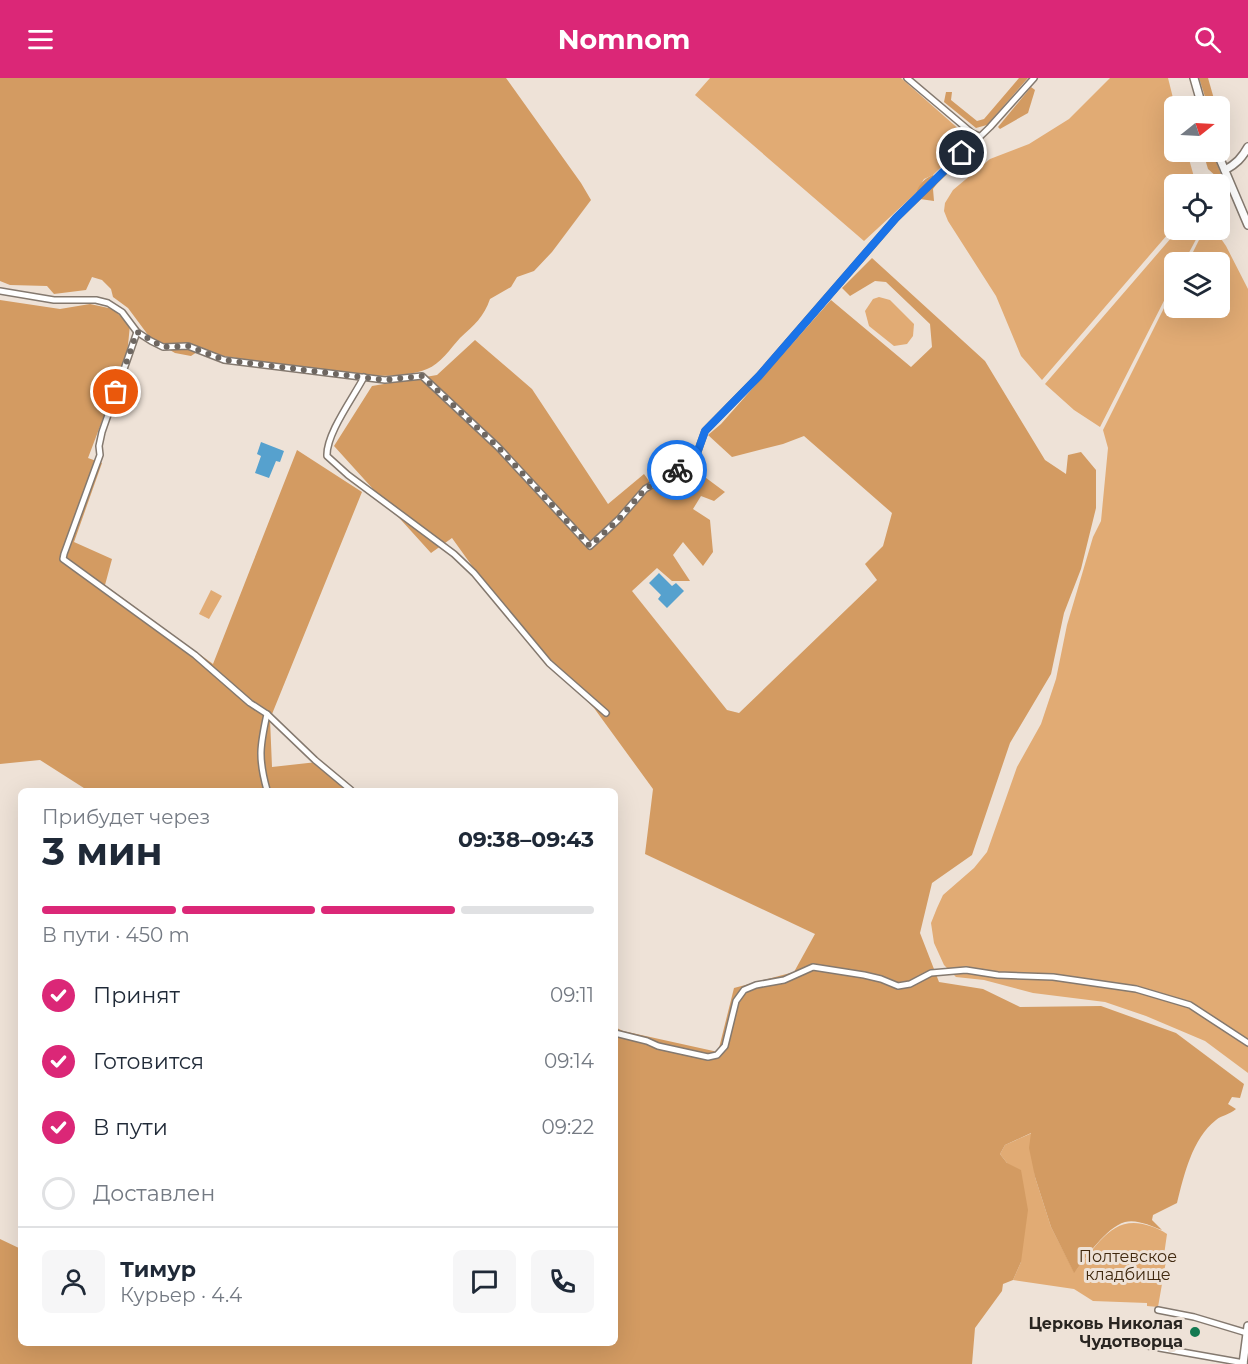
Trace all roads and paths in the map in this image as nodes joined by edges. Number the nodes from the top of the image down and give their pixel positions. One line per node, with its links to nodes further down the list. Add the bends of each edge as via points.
1 (907, 78): 5 (street)
2 (1034, 78): 5 (street)
3 (1194, 78): 4 (street)
4 (1199, 96)
5 (979, 136): 12 (street, via 896,218 759,376 705,431 695,459 645,489 590,546 498,447 422,376 385,380)
6 (1248, 147): 8 (street, via 1243,157)
7 (1221, 162): 8 (street)
8 (1225, 170): 9 (street)
9 (1248, 225)
10 (0, 291): 11 (street, via 108,303 122,312)
11 (137, 332): 12 (street, via 163,347 188,346 224,360); 14 (street, via 63,560 159,627)
12 (364, 377): 13 (street, via 334,432 327,456 454,554 549,663)
13 (606, 713)
14 (267, 714): 15 (street, via 260,744); 16 (street)
15 (267, 788)
16 (349, 788)
17 (618, 1034): 18 (street, via 708,1057 717,1055 725,1046 736,1001 744,990 784,980 813,967 873,977 898,986 931,973 966,970 1053,977 1136,990 1190,1005)
18 (1248, 1044)
19 (1158, 1310): 20 (street)
20 (1247, 1329): 22 (street)
21 (1148, 1346): 22 (street)
22 (1243, 1363)

